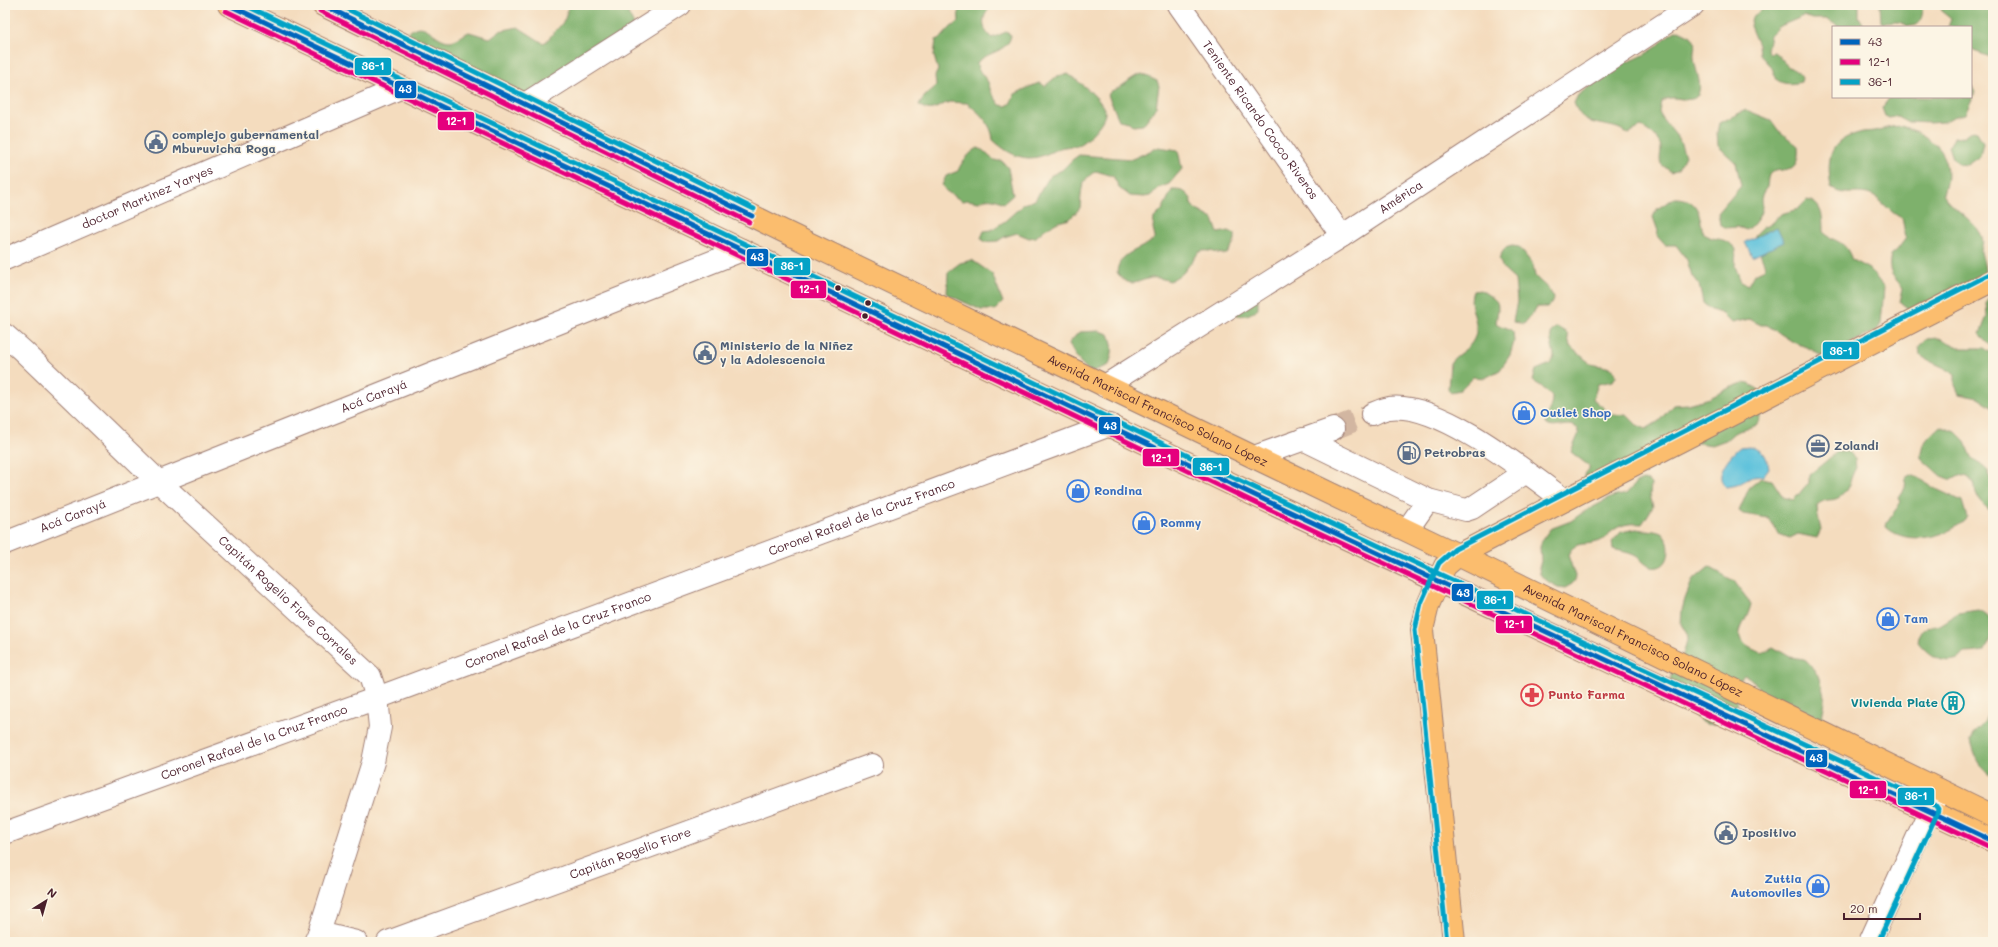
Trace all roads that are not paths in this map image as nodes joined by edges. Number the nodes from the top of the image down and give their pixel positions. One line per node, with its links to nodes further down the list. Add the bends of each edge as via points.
1 (229, 5): 6 (main road, Avenida Mariscal Francisco Solano López)
2 (323, 5): 7 (main road, Avenida Mariscal Francisco Solano López)
3 (680, 5): 7 (street)
4 (1179, 5): 8 (street, Teniente Ricardo Cocco Riveros)
5 (1693, 5): 8 (street, América)
6 (400, 88): 9 (main road, Avenida Mariscal Francisco Solano López); 10 (street, doctor Martinez Yaryes)
7 (525, 104): 14 (main road, Avenida Mariscal Francisco Solano López)
8 (1342, 236): 14 (street, América)
9 (742, 250): 16 (main road, Avenida Mariscal Francisco Solano López); 21 (street, Acá Carayá)
10 (5, 259)
11 (1993, 280): 23 (main road)
12 (5, 335): 13 (street, Capitán Rogelio Fiore Corrales)
13 (14, 354): 21 (street, Capitán Rogelio Fiore Corrales)
14 (1105, 386): 19 (main road, Avenida Mariscal Francisco Solano López)
15 (1372, 414): 20 (street, via 1388,408 1422,413 1478,438)
16 (1110, 425): 26 (main road, Avenida Mariscal Francisco Solano López, via 1269,502); 27 (street, Coronel Rafael de la Cruz Franco)
17 (1333, 429): 18 (street)
18 (1303, 439): 19 (street); 22 (street)
19 (1254, 457): 24 (main road, Avenida Mariscal Francisco Solano López)
20 (1526, 472): 22 (street, via 1466,510); 23 (street)
21 (158, 481): 25 (street, Acá Carayá); 27 (street, Capitán Rogelio Fiore Corrales, via 370,676)
22 (1428, 500): 24 (street)
23 (1564, 500): 26 (main road)
24 (1407, 530): 26 (main road, Avenida Mariscal Francisco Solano López)
25 (5, 543)
26 (1447, 567): 29 (main road, Avenida Mariscal Francisco Solano López); 30 (main road, Avenida Mariscal Francisco Solano López); 37 (main road, via 1428,605 1422,630)
27 (377, 698): 32 (street, Coronel Rafael de la Cruz Franco); 34 (street, Capitán Rogelio Fiore Corrales, via 380,727 373,762)
28 (872, 765): 36 (street, Capitán Rogelio Fiore)
29 (1939, 790): 30 (street); 31 (main road, Avenida Mariscal Francisco Solano López)
30 (1931, 811): 33 (main road, Avenida Mariscal Francisco Solano López); 38 (street)
31 (1993, 816)
32 (5, 833)
33 (1993, 841)
34 (317, 937): 35 (street)
35 (356, 942)
36 (388, 942)
37 (1454, 942)
38 (1870, 942)

